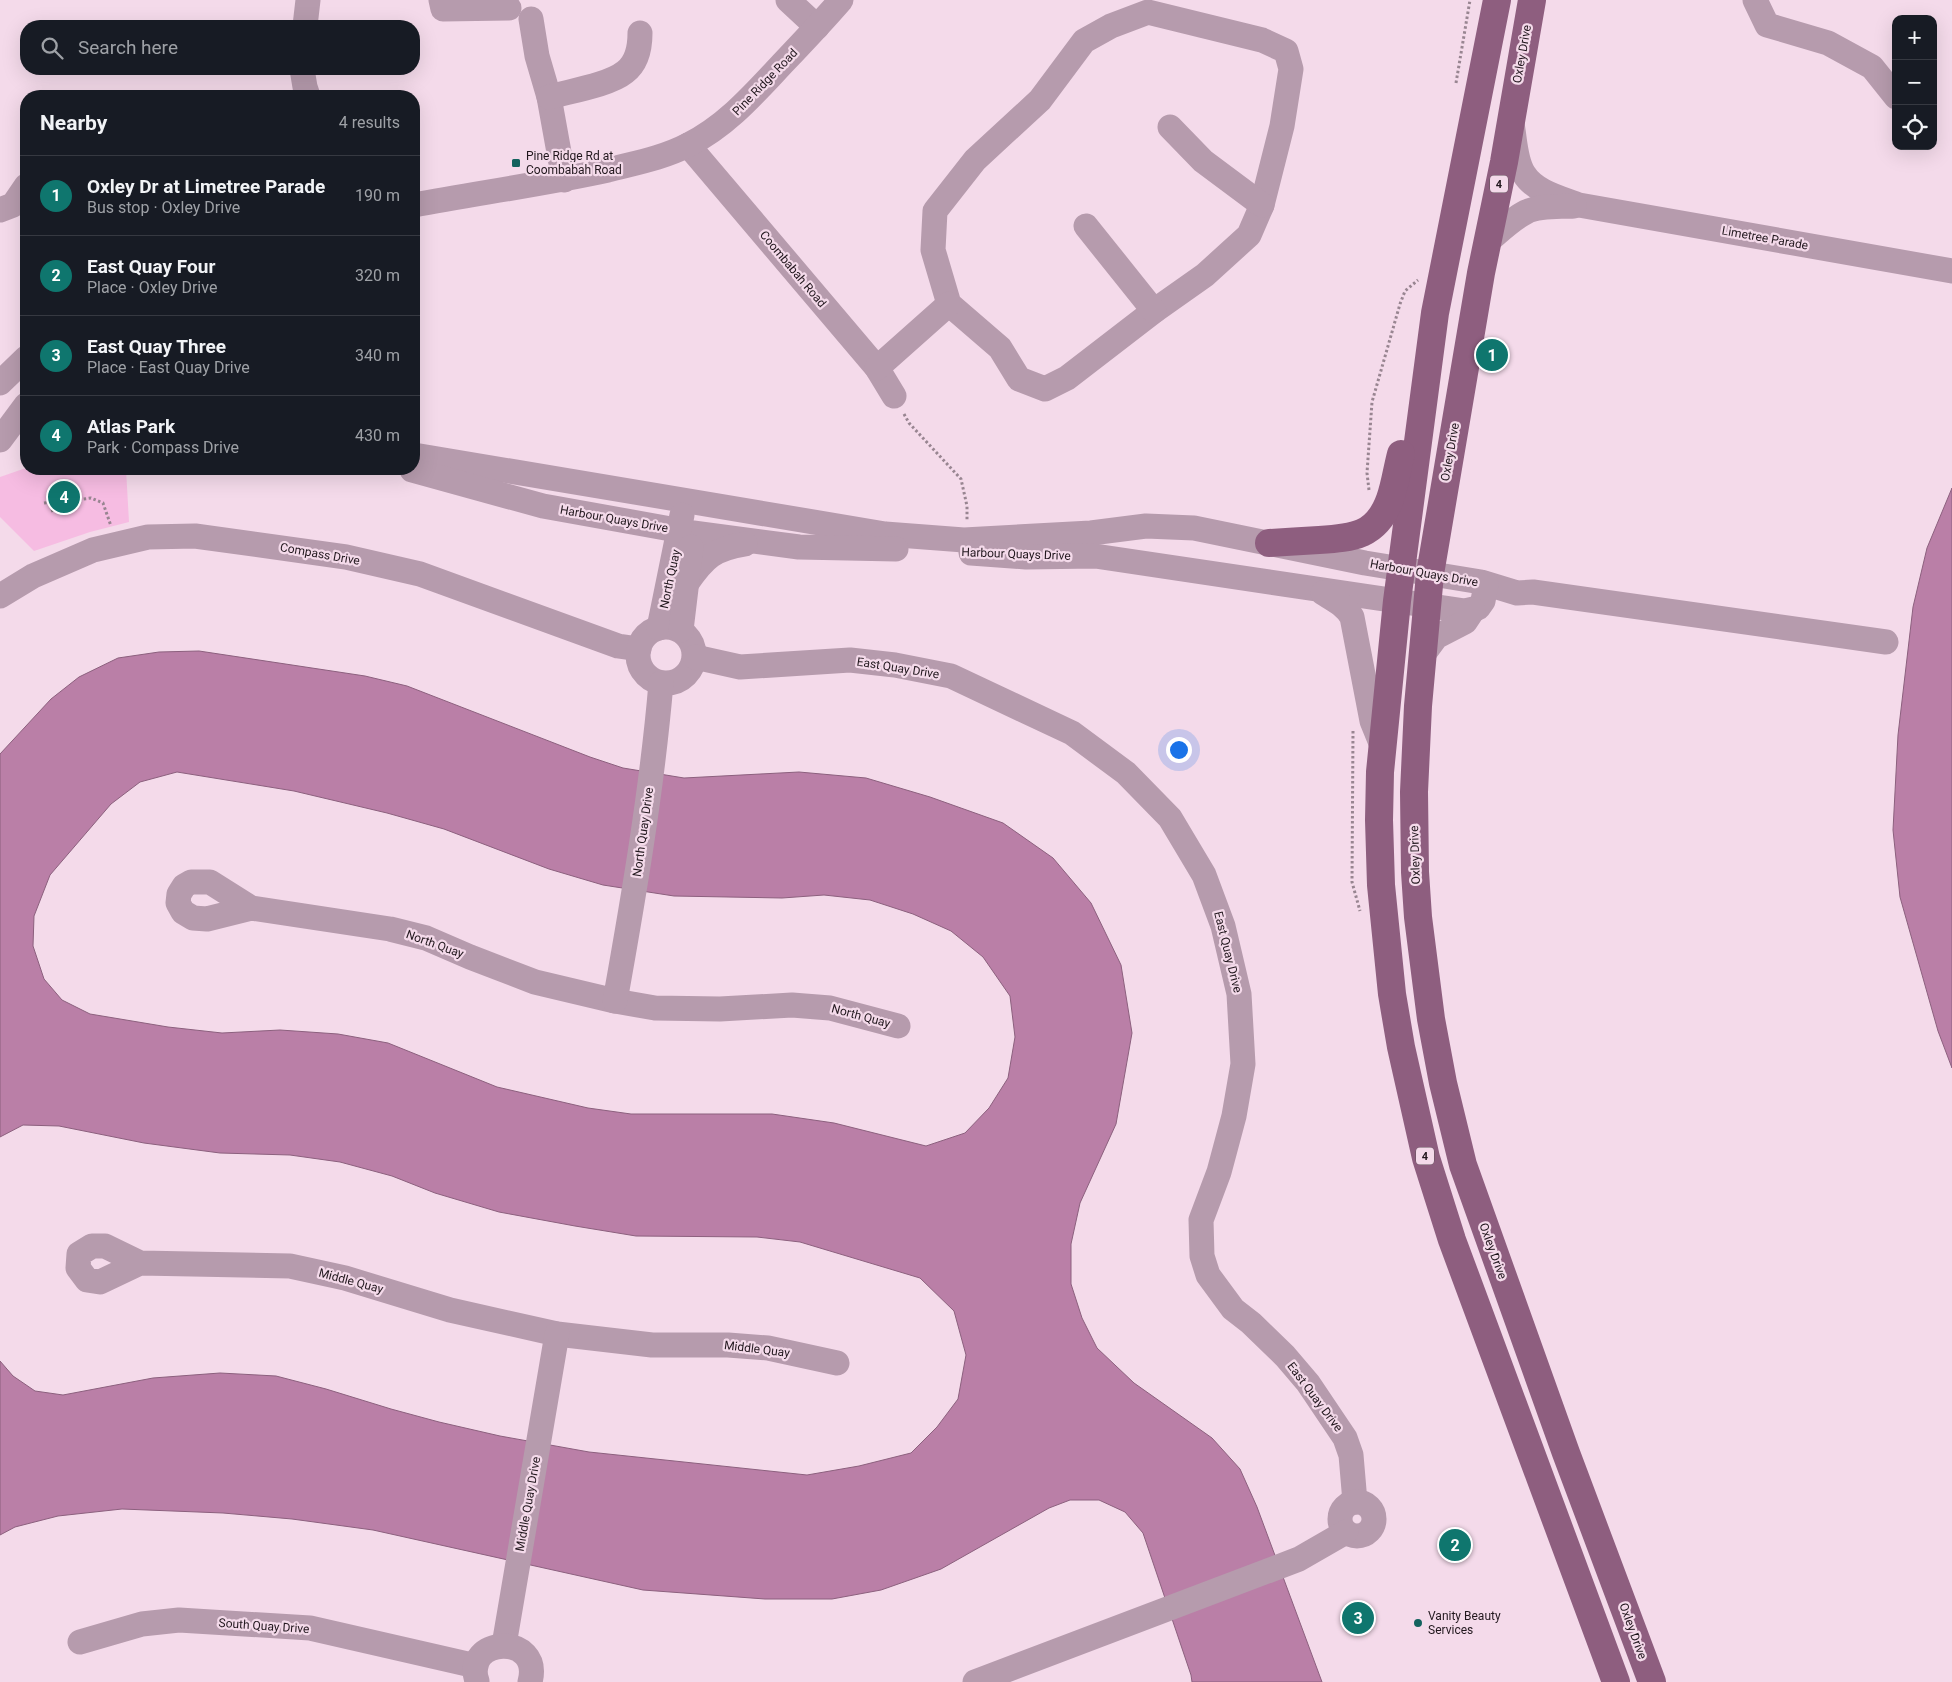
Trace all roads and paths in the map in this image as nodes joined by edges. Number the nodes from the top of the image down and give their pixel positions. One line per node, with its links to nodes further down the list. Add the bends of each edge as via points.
1 (308, 0): 9 (street)
2 (441, 0): 8 (street, via 442,9)
3 (788, 0): 10 (street)
4 (841, 0): 10 (street, Pine Ridge Road)
5 (1497, 0): 30 (main road, 4)
6 (1532, 0): 16 (main road, Oxley Drive / 4)
7 (1755, 0): 14 (street, via 1767,25 1828,43 1872,67)
8 (522, 7): 15 (street)
9 (306, 20)
10 (817, 26): 18 (street, Pine Ridge Road, via 744,106)
11 (640, 33): 15 (street, via 640,48 626,72 610,80)
12 (303, 75): 13 (street)
13 (307, 90)
14 (1892, 92)
15 (550, 96): 19 (street)
16 (1511, 118): 23 (street, Limetree Parade, via 1524,175 1541,189); 26 (main road, Oxley Drive / 4)
17 (1170, 127): 22 (street, via 1203,161)
18 (688, 145): 19 (street, Pine Ridge Road, via 669,154); 32 (street, Coombabah Road)
19 (564, 180): 21 (street, Pine Ridge Road)
20 (20, 195): 24 (street, via 13,205)
21 (420, 204)
22 (1262, 205): 28 (street, via 1291,69 1286,51 1262,40 1148,12 1111,26 1084,42 1040,100 975,160 936,211 933,250); 29 (street, via 1249,235 1205,275)
23 (1579, 206): 26 (street, Limetree Parade, via 1547,207 1527,212); 27 (street, Limetree Parade)
24 (0, 210)
25 (1086, 226): 29 (street)
26 (1487, 242): 55 (main road, Oxley Drive / 4)
27 (1952, 271)
28 (950, 304): 29 (street, via 1000,348 1019,378 1045,389 1066,378); 32 (street)
29 (1154, 311)
30 (1435, 313): 53 (main road, via 1390,499 1380,519 1364,533 1353,537); 54 (main road, 4)
31 (20, 364): 33 (street)
32 (877, 368): 35 (street, Coombabah Road)
33 (0, 383)
34 (0, 393): 36 (street)
35 (894, 396): 49 (path, via 909,423 961,479 967,506)
36 (20, 402)
37 (20, 409): 39 (street)
38 (20, 413): 41 (street)
39 (0, 421)
40 (20, 437): 41 (street)
41 (0, 441)
42 (420, 457): 44 (street, Harbour Quays Drive)
43 (420, 473): 48 (street, Harbour Quays Drive, via 544,506)
44 (691, 501): 51 (street, North Quay); 53 (street, Harbour Quays Drive, via 885,534 964,540 1091,534 1146,526 1194,528)
45 (44, 503): 46 (path, via 51,502)
46 (56, 509): 47 (path); 50 (path, via 91,498 103,503)
47 (51, 511)
48 (639, 523): 51 (street, Harbour Quays Drive); 57 (street, via 664,554 667,569)
49 (967, 527)
50 (112, 529)
51 (687, 531): 52 (street, Harbour Quays Drive); 57 (street, North Quay)
52 (758, 542): 57 (street, via 729,546 714,552); 58 (street, Harbour Quays Drive, via 799,547 889,548 1026,557 1095,556)
53 (1269, 543): 54 (street, Harbour Quays Drive)
54 (1402, 569): 55 (street, Harbour Quays Drive); 60 (main road, 4)
55 (1430, 574): 56 (street, Harbour Quays Drive); 61 (main road, Oxley Drive / 4)
56 (1486, 584): 62 (street, Harbour Quays Drive, via 1483,601); 64 (street, via 1517,593 1533,592)
57 (677, 585): 63 (street, North Quay)
58 (1318, 590): 60 (street, Harbour Quays Drive); 69 (street, via 1348,610 1352,617 1372,721)
59 (0, 596): 65 (street, Compass Drive, via 33,576 93,550 148,537 195,536 346,557 420,574 618,646)
60 (1397, 600): 61 (street, Harbour Quays Drive); 69 (main road, 4)
61 (1427, 604): 62 (street, Harbour Quays Drive); 66 (main road, Oxley Drive / 4)
62 (1472, 610): 66 (street, via 1465,622 1436,637)
63 (670, 629): 65 (street, via 646,635); 67 (street, via 690,639)
64 (1886, 642)
65 (639, 649): 68 (street, via 638,660 643,670)
66 (1422, 656): 82 (main road, Oxley Drive / 4, via 1414,792 1415,872 1422,959 1443,1082 1463,1165 1477,1206)
67 (695, 657): 68 (street, via 687,675 670,683); 80 (street, East Quay Drive, via 740,667 850,660 951,676 1072,733 1126,773 1170,818 1204,876 1223,926 1239,994 1243,1064 1219,1172 1201,1220 1202,1256 1208,1275 1228,1303 1285,1356 1308,1383 1345,1438 1351,1455 1355,1502 1340,1514 1340,1524 1346,1532 1299,1559)
68 (660, 682): 71 (street, North Quay Drive, via 655,751)
69 (1382, 748): 81 (main road, 4, via 1379,840 1388,959 1401,1047 1426,1158 1452,1240)
70 (251, 908): 71 (street, North Quay, via 390,929 426,938 535,982)
71 (615, 1000): 72 (street, North Quay, via 655,1008 792,1005 830,1008)
72 (898, 1026)
73 (140, 1264): 74 (street, Middle Quay, via 290,1266 345,1278 450,1310)
74 (557, 1334): 75 (street, Middle Quay, via 652,1346 768,1348); 77 (street, Middle Quay Drive)
75 (837, 1363)
76 (80, 1642): 78 (street, South Quay Drive, via 142,1624 178,1620 310,1628)
77 (504, 1645): 78 (street, via 485,1652); 79 (street, via 525,1655 530,1663)
78 (476, 1674)
79 (533, 1682)
80 (975, 1682)
81 (1616, 1682)
82 (1652, 1682)

